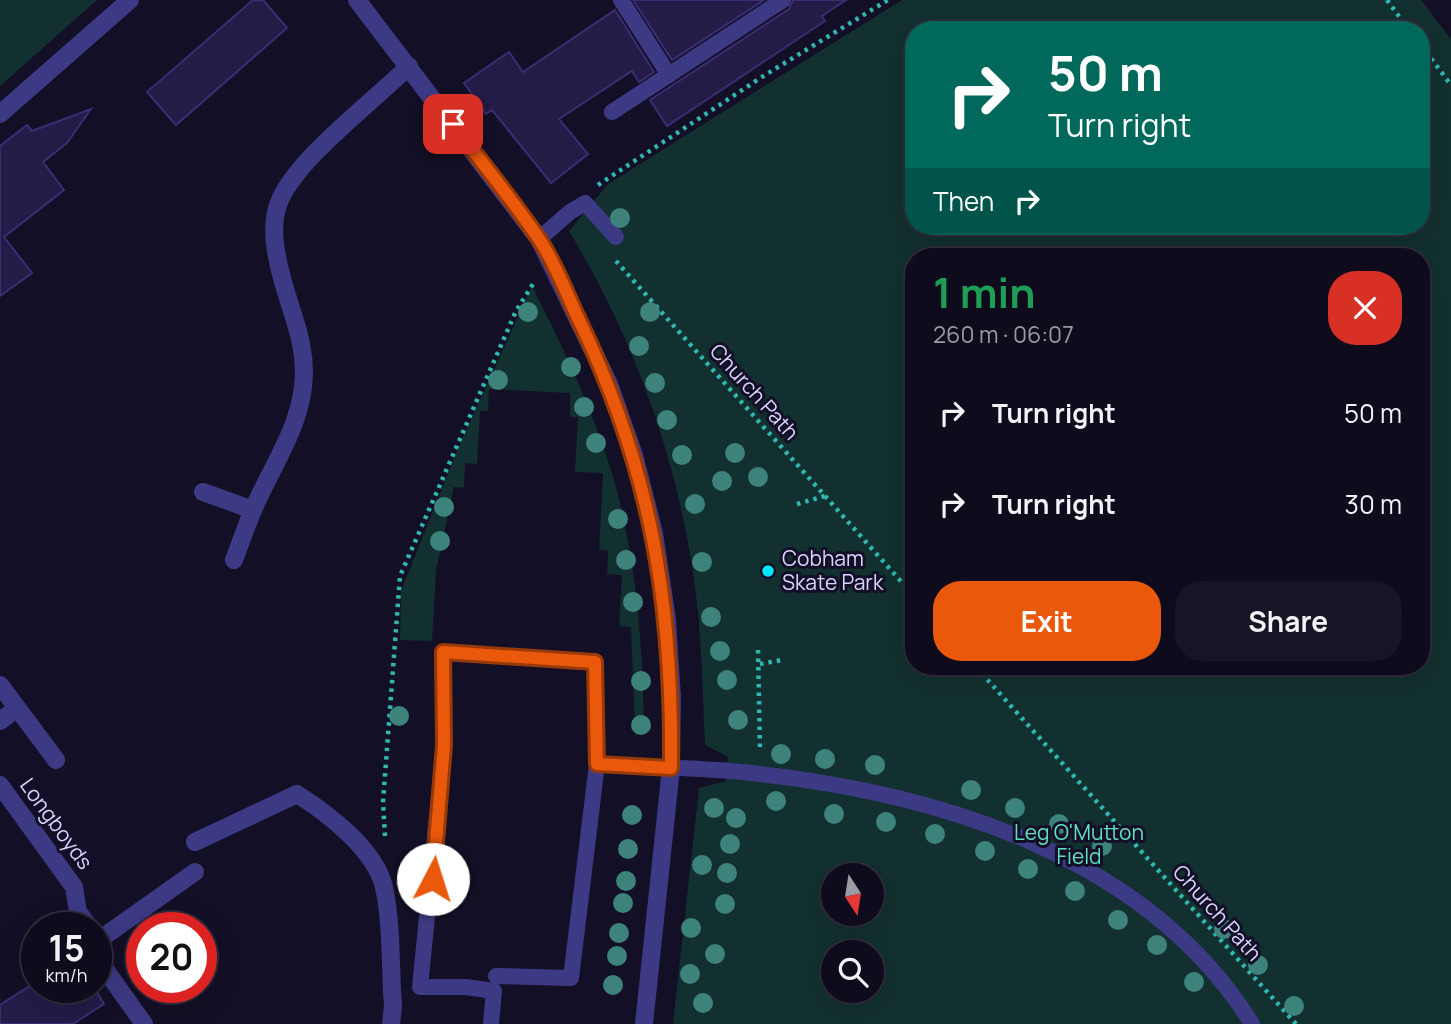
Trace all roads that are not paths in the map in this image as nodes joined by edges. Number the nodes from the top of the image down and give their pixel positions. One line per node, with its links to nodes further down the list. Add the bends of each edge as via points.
1 (130, 0): 8 (street)
2 (357, 0): 5 (street)
3 (621, 0): 6 (lane)
4 (783, 0): 6 (lane)
5 (409, 66): 10 (street); 12 (street, via 314,155 278,205 274,220 277,258 303,345 303,388 291,431)
6 (669, 75): 7 (lane)
7 (612, 112)
8 (0, 114)
9 (616, 237): 10 (lane, via 585,203)
10 (539, 239): 19 (street, via 609,384 654,533 667,619)
11 (203, 492): 12 (street)
12 (253, 510): 13 (street)
13 (234, 560)
14 (0, 685): 15 (street, Longboyds)
15 (18, 708): 16 (street); 17 (street, Longboyds)
16 (0, 721)
17 (56, 760)
18 (597, 764): 19 (lane); 26 (lane, via 571,978); 26 (lane, via 595,662 443,652 444,745 420,987)
19 (671, 768): 30 (street); 31 (lane, via 761,774 925,804 1066,858 1148,908 1217,977)
20 (0, 785): 23 (street, Longboyds, via 74,887)
21 (195, 842): 28 (street, via 297,794 334,817 364,851 383,885)
22 (195, 872): 24 (street)
23 (78, 912)
24 (112, 924)
25 (112, 979): 27 (street, Longboyds)
26 (495, 984): 29 (lane)
27 (144, 1024)
28 (391, 1024)
29 (491, 1024)
30 (644, 1024)
31 (1252, 1024)

